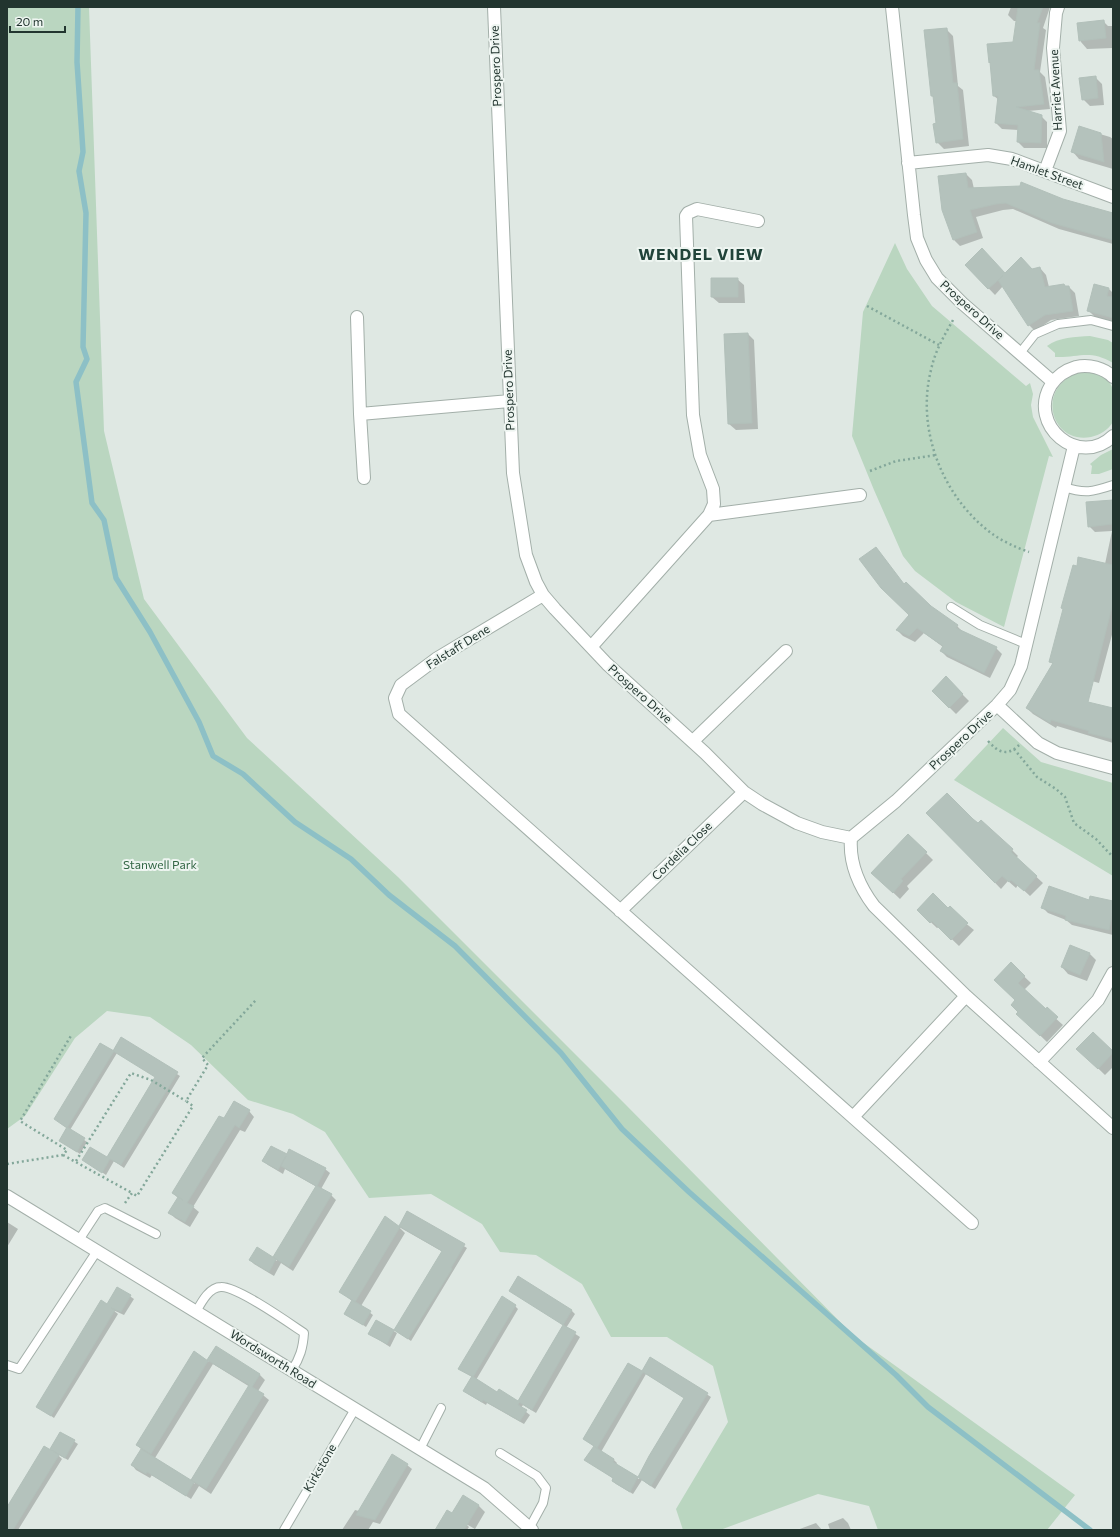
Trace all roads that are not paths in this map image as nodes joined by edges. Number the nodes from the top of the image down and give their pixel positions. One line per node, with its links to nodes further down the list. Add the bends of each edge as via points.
1 (494, 7): 13 (street, Prospero Drive)
2 (892, 7): 4 (street, Prospero Drive)
3 (1058, 7): 5 (street, Harriet Avenue, via 1053,48 1060,131)
4 (908, 163): 5 (street, Hamlet Street, via 988,155 1012,159); 10 (street, Prospero Drive, via 917,238 926,260 937,278 962,303)
5 (1045, 171): 6 (street, Hamlet Street)
6 (1113, 197)
7 (758, 221): 21 (street, via 698,209 686,216 693,415 700,455 713,489 714,504)
8 (357, 317): 14 (street)
9 (1113, 326): 10 (lane, via 1091,320 1058,324 1035,334)
10 (1020, 353): 12 (street, Prospero Drive)
11 (1113, 377): 12 (street, via 1092,366 1081,366 1061,374)
12 (1053, 382): 16 (street, via 1045,400 1047,419 1057,436)
13 (510, 401): 14 (street); 22 (street, Prospero Drive, via 513,473 526,555)
14 (360, 414): 17 (street)
15 (1113, 436): 16 (street, via 1102,444)
16 (1074, 446): 19 (street, Prospero Drive)
17 (364, 478)
18 (1113, 485): 19 (lane, via 1094,492)
19 (1064, 487): 24 (street, Prospero Drive)
20 (860, 495): 21 (street)
21 (709, 515): 25 (street)
22 (543, 595): 25 (street, Prospero Drive); 32 (street, Falstaff Dene, via 436,659 401,685 395,698 399,714)
23 (951, 607): 24 (lane, via 980,625)
24 (1026, 644): 27 (street, Prospero Drive, via 1021,666 1010,690)
25 (591, 647): 28 (street, Prospero Drive)
26 (786, 651): 28 (street)
27 (997, 706): 29 (street, via 1038,743 1057,754); 31 (street, Prospero Drive, via 896,801)
28 (693, 742): 30 (street, Prospero Drive)
29 (1113, 768)
30 (744, 792): 31 (street, Prospero Drive, via 797,823); 32 (street, Cordelia Close)
31 (851, 838): 34 (street, via 850,850 856,876 865,894 874,906)
32 (620, 911): 36 (street)
33 (1113, 973): 35 (street, via 1098,1000)
34 (966, 996): 35 (street); 36 (street)
35 (1039, 1062): 37 (street)
36 (853, 1117): 39 (street)
37 (1113, 1128)
38 (7, 1196): 41 (street, Wordsworth Road)
39 (972, 1223)
40 (156, 1234): 41 (lane, via 105,1208 98,1211)
41 (79, 1240): 42 (street, Wordsworth Road)
42 (97, 1251): 43 (street, Wordsworth Road); 44 (lane, via 19,1369)
43 (196, 1312): 45 (street, Wordsworth Road); 45 (lane, via 210,1292 220,1287 234,1289 285,1319 304,1333 303,1347)
44 (7, 1365)
45 (292, 1370): 47 (street, Wordsworth Road)
46 (441, 1408): 48 (lane)
47 (355, 1409): 48 (street, Wordsworth Road); 50 (lane, Kirkstone)
48 (420, 1449): 51 (street, Wordsworth Road, via 484,1488)
49 (500, 1453): 51 (lane, via 537,1476 546,1488 543,1503)
50 (287, 1529)
51 (531, 1529)

